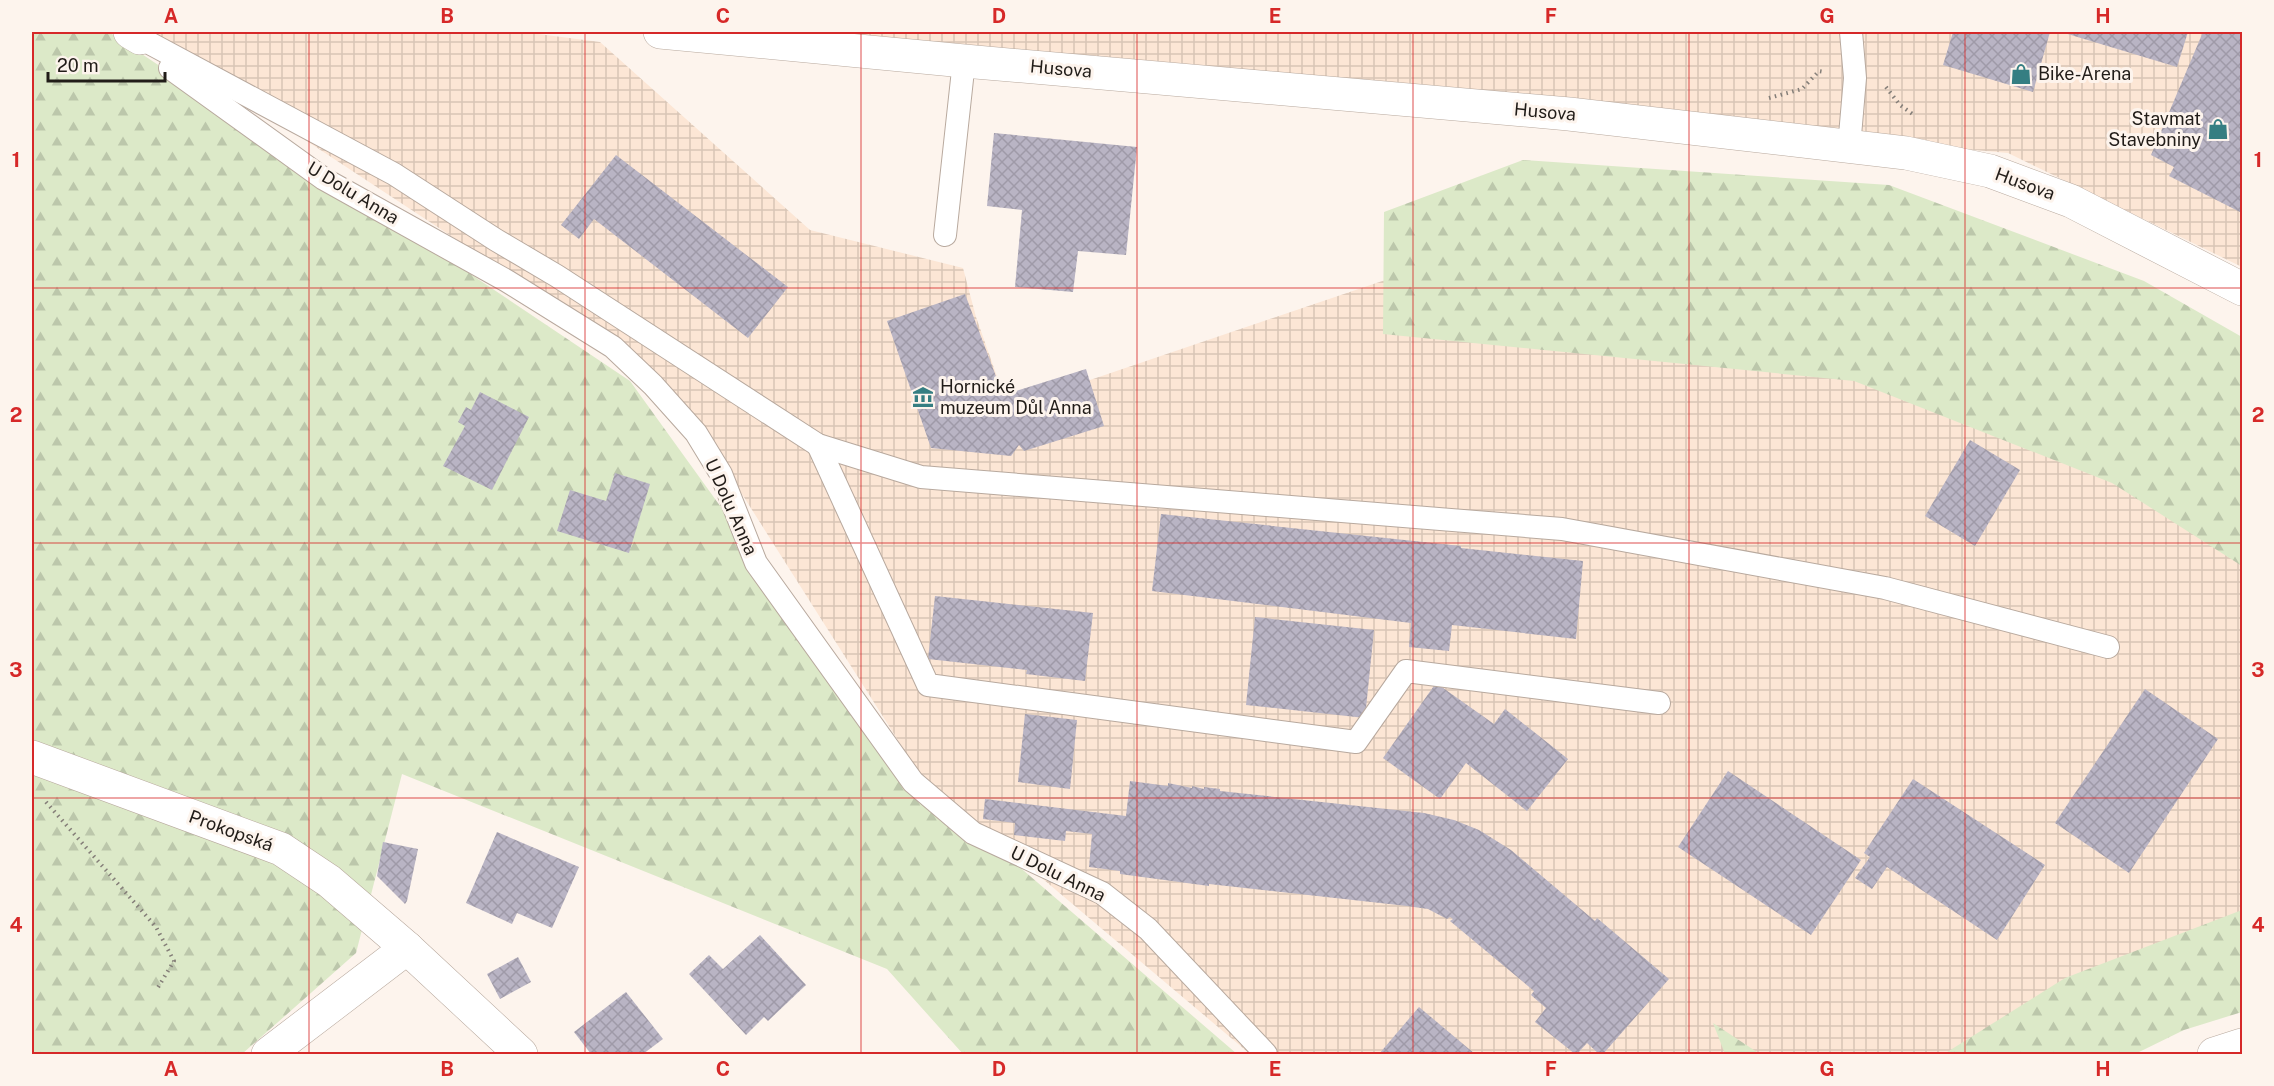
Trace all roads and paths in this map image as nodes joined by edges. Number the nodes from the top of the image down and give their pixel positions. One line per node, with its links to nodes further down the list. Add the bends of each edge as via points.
1 (660, 32): 4 (main road, Husova)
2 (1851, 32): 6 (lane, via 1855,78)
3 (135, 35): 9 (lane, via 394,174); 19 (lane, U Dolu Anna, via 146,50 324,179 507,281 613,347 696,433 721,474 756,563 913,782 973,833 1102,893 1148,929)
4 (817, 40): 5 (main road, Husova)
5 (964, 61): 6 (main road, Husova, via 1569,114); 7 (lane)
6 (1849, 147): 8 (main road, Husova, via 1906,153 1990,171 2071,201)
7 (945, 235)
8 (2242, 289)
9 (818, 445): 10 (lane, via 921,477 1562,529 1885,588); 11 (lane, via 928,685 1356,742 1406,671)
10 (2108, 647)
11 (1659, 703)
12 (32, 757): 14 (main road, Prokopská, via 281,849 329,881)
13 (39, 795): 15 (path, via 156,927 174,961)
14 (407, 948): 17 (main road); 18 (main road, Prokopská)
15 (157, 989)
16 (2242, 1045): 20 (main road)
17 (268, 1054)
18 (521, 1054)
19 (1266, 1054)
20 (2214, 1054)

